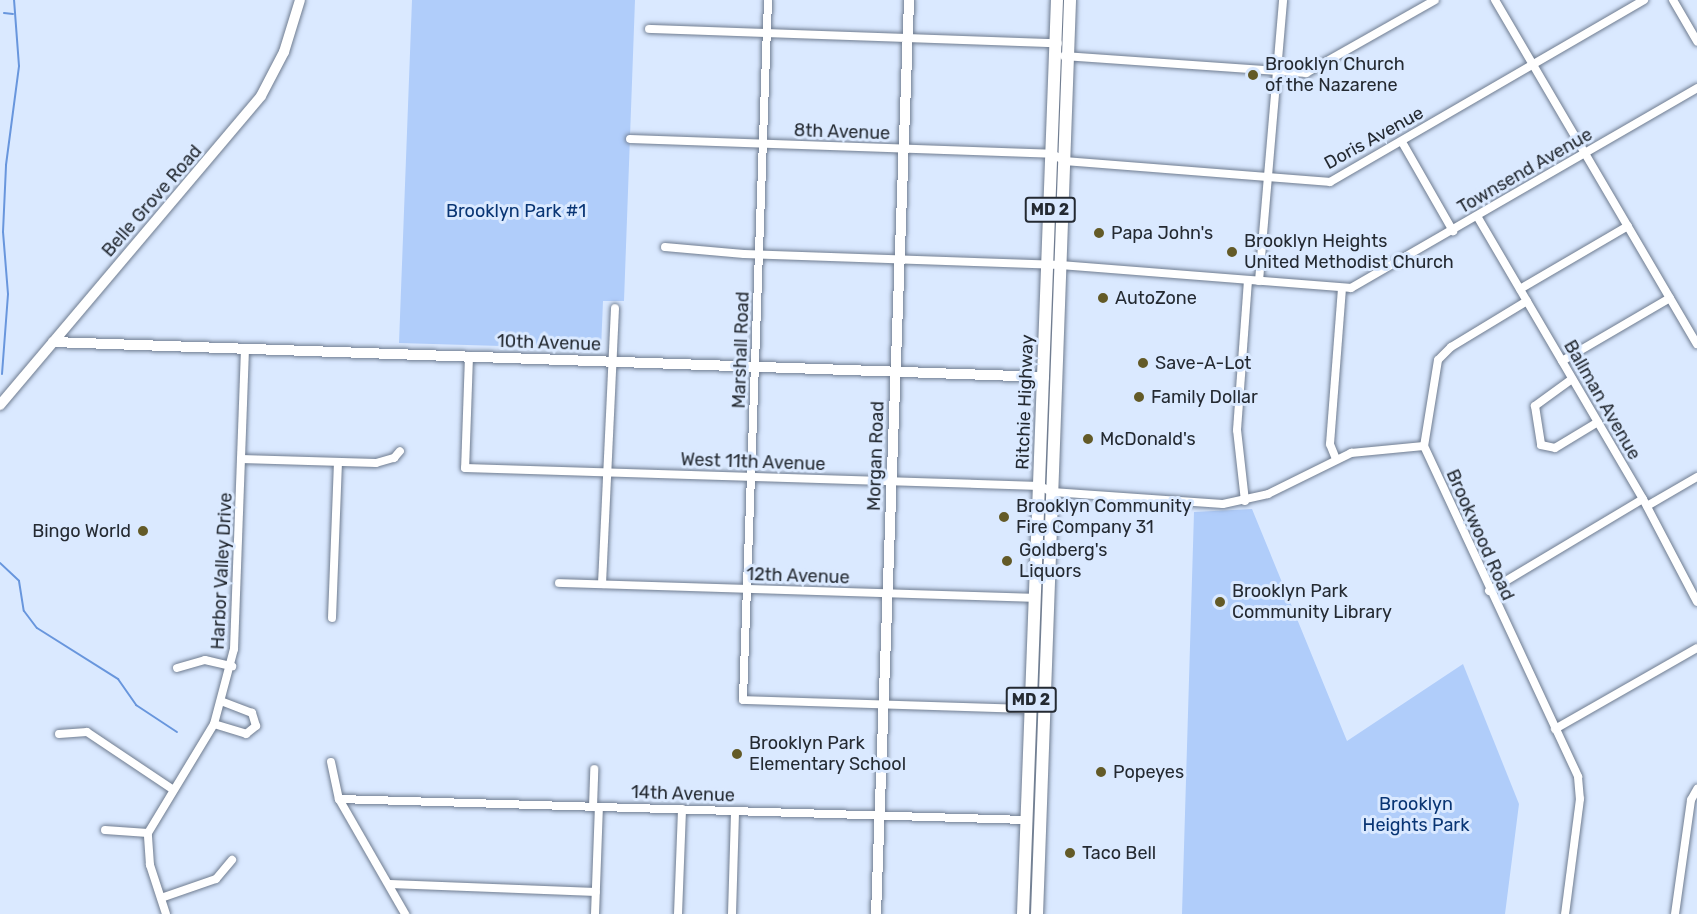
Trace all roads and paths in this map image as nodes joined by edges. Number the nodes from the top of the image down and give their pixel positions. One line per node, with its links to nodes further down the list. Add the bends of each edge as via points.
1 (300, 0): 43 (street, Belle Grove Road, via 285,52 261,96)
2 (768, 0): 12 (street, Marshall Road)
3 (909, 0): 13 (street, Morgan Road)
4 (1057, 0): 15 (main road, Ritchie Highway / MD 2)
5 (1070, 0): 16 (main road, Ritchie Highway / MD 2)
6 (1283, 0): 18 (street)
7 (1435, 0): 18 (street, via 1311,72)
8 (1495, 0): 17 (street)
9 (1644, 0): 17 (street, Doris Avenue)
10 (1673, 0): 14 (street)
11 (650, 29): 12 (street)
12 (767, 33): 13 (street); 22 (street, Marshall Road)
13 (908, 38): 15 (street); 23 (street, Morgan Road)
14 (1697, 42)
15 (1055, 49): 16 (street); 16 (street); 25 (main road, Ritchie Highway / MD 2)
16 (1069, 50): 18 (street); 26 (main road, Ritchie Highway / MD 2)
17 (1533, 65): 21 (street, Doris Avenue); 24 (street)
18 (1276, 72): 27 (street)
19 (1697, 88): 24 (street, Townsend Avenue)
20 (630, 140): 22 (street, 8th Avenue)
21 (1402, 142): 27 (street, Doris Avenue, via 1330,182); 30 (street)
22 (763, 144): 23 (street, 8th Avenue); 32 (street, Marshall Road)
23 (904, 149): 25 (street, 8th Avenue); 33 (street, Morgan Road)
24 (1585, 153): 28 (street, Townsend Avenue); 29 (street)
25 (1052, 154): 26 (street, Doris Avenue); 34 (main road, Ritchie Highway / MD 2)
26 (1065, 161): 27 (street, Doris Avenue); 35 (main road, Ritchie Highway / MD 2)
27 (1267, 178): 37 (street)
28 (1477, 216): 30 (street, Townsend Avenue); 39 (street, Ballman Avenue)
29 (1628, 226): 39 (street); 40 (street)
30 (1453, 231): 38 (street, Townsend Avenue, via 1358,286)
31 (665, 246): 32 (street, Townsend Avenue)
32 (759, 254): 33 (street, Townsend Avenue); 49 (street, Marshall Road)
33 (900, 259): 34 (street, Townsend Avenue); 50 (street, Morgan Road)
34 (1048, 265): 35 (street, Townsend Avenue); 51 (main road, Ritchie Highway / MD 2)
35 (1061, 265): 36 (street, Townsend Avenue); 65 (main road, Ritchie Highway / MD 2)
36 (1248, 280): 37 (street, Townsend Avenue); 66 (street, via 1237,430)
37 (1259, 281): 38 (street, Townsend Avenue)
38 (1342, 288): 58 (street, via 1330,444)
39 (1520, 289): 41 (street, Ballman Avenue)
40 (1670, 298): 44 (street); 47 (street)
41 (1527, 301): 47 (street, Ballman Avenue); 55 (street, via 1451,347 1438,360)
42 (615, 308): 48 (street)
43 (52, 342): 45 (street, 10th Avenue); 53 (street, Belle Grove Road)
44 (1697, 344)
45 (245, 349): 46 (street, 10th Avenue); 57 (street, Harbor Valley Drive)
46 (469, 356): 48 (street, 10th Avenue); 60 (street, West 11th Avenue, via 465,468)
47 (1562, 361): 52 (street, Ballman Avenue)
48 (612, 362): 49 (street, 10th Avenue); 60 (street)
49 (755, 367): 50 (street, 10th Avenue); 61 (street, Marshall Road)
50 (896, 372): 51 (street, 10th Avenue); 63 (street, Morgan Road)
51 (1044, 377): 64 (main road, Ritchie Highway / MD 2)
52 (1572, 379): 54 (street, Ballman Avenue); 54 (street, via 1535,405 1541,445 1555,448)
53 (0, 405)
54 (1598, 422): 67 (street, Ballman Avenue)
55 (1424, 446): 58 (street, via 1361,451); 71 (street, Brookwood Road)
56 (400, 451): 59 (street, via 385,461)
57 (241, 459): 59 (street); 77 (street, Harbor Valley Drive)
58 (1336, 459): 66 (street)
59 (338, 462): 75 (street)
60 (607, 473): 61 (street, West 11th Avenue); 69 (street)
61 (751, 477): 63 (street, West 11th Avenue); 70 (street, Marshall Road)
62 (1697, 477): 67 (street)
63 (892, 482): 64 (street, West 11th Avenue); 72 (street, Morgan Road)
64 (1040, 486): 65 (street); 73 (main road, Ritchie Highway / MD 2)
65 (1052, 492): 66 (street, via 1207,504); 108 (main road, Ritchie Highway / MD 2)
66 (1245, 501)
67 (1645, 502): 71 (street); 74 (street, Ballman Avenue)
68 (559, 583): 69 (street, 12th Avenue)
69 (602, 584): 70 (street, 12th Avenue)
70 (747, 589): 72 (street, 12th Avenue); 80 (street, Marshall Road, via 743,700)
71 (1489, 591): 83 (street, Brookwood Road)
72 (888, 594): 73 (street, 12th Avenue); 80 (street, Morgan Road)
73 (1035, 598): 81 (main road, Ritchie Highway / MD 2)
74 (1697, 602)
75 (332, 618)
76 (1697, 648): 83 (street)
77 (232, 666): 78 (street, via 206,660); 79 (street, Harbor Valley Drive)
78 (177, 668)
79 (223, 702): 82 (street, Harbor Valley Drive); 82 (street, via 252,713 256,726 246,734)
80 (884, 705): 81 (street); 93 (street, Morgan Road)
81 (1031, 709): 94 (main road, Ritchie Highway / MD 2)
82 (214, 724): 87 (street, Harbor Valley Drive)
83 (1555, 729): 109 (street, Brookwood Road, via 1578,777 1579,814)
84 (59, 734): 87 (street, via 87,732)
85 (331, 762): 89 (street)
86 (594, 769): 90 (street)
87 (172, 789): 96 (street, Harbor Valley Drive)
88 (1697, 789): 110 (street, via 1691,800)
89 (339, 799): 90 (street, 14th Avenue); 98 (street)
90 (596, 807): 91 (street, 14th Avenue); 99 (street)
91 (682, 809): 92 (street, 14th Avenue); 104 (street)
92 (735, 811): 93 (street, 14th Avenue); 105 (street)
93 (880, 815): 94 (street, 14th Avenue); 106 (street, Morgan Road)
94 (1027, 819): 107 (main road, Ritchie Highway / MD 2)
95 (105, 830): 96 (street)
96 (148, 833): 100 (street, via 150,865)
97 (232, 860): 100 (street, via 216,879)
98 (390, 884): 99 (street); 102 (street)
99 (596, 892): 103 (street)
100 (161, 898): 101 (street)
101 (166, 914)
102 (405, 914)
103 (595, 914)
104 (678, 914)
105 (732, 914)
106 (876, 914)
107 (1023, 914)
108 (1037, 914)
109 (1565, 914)
110 (1675, 914)

